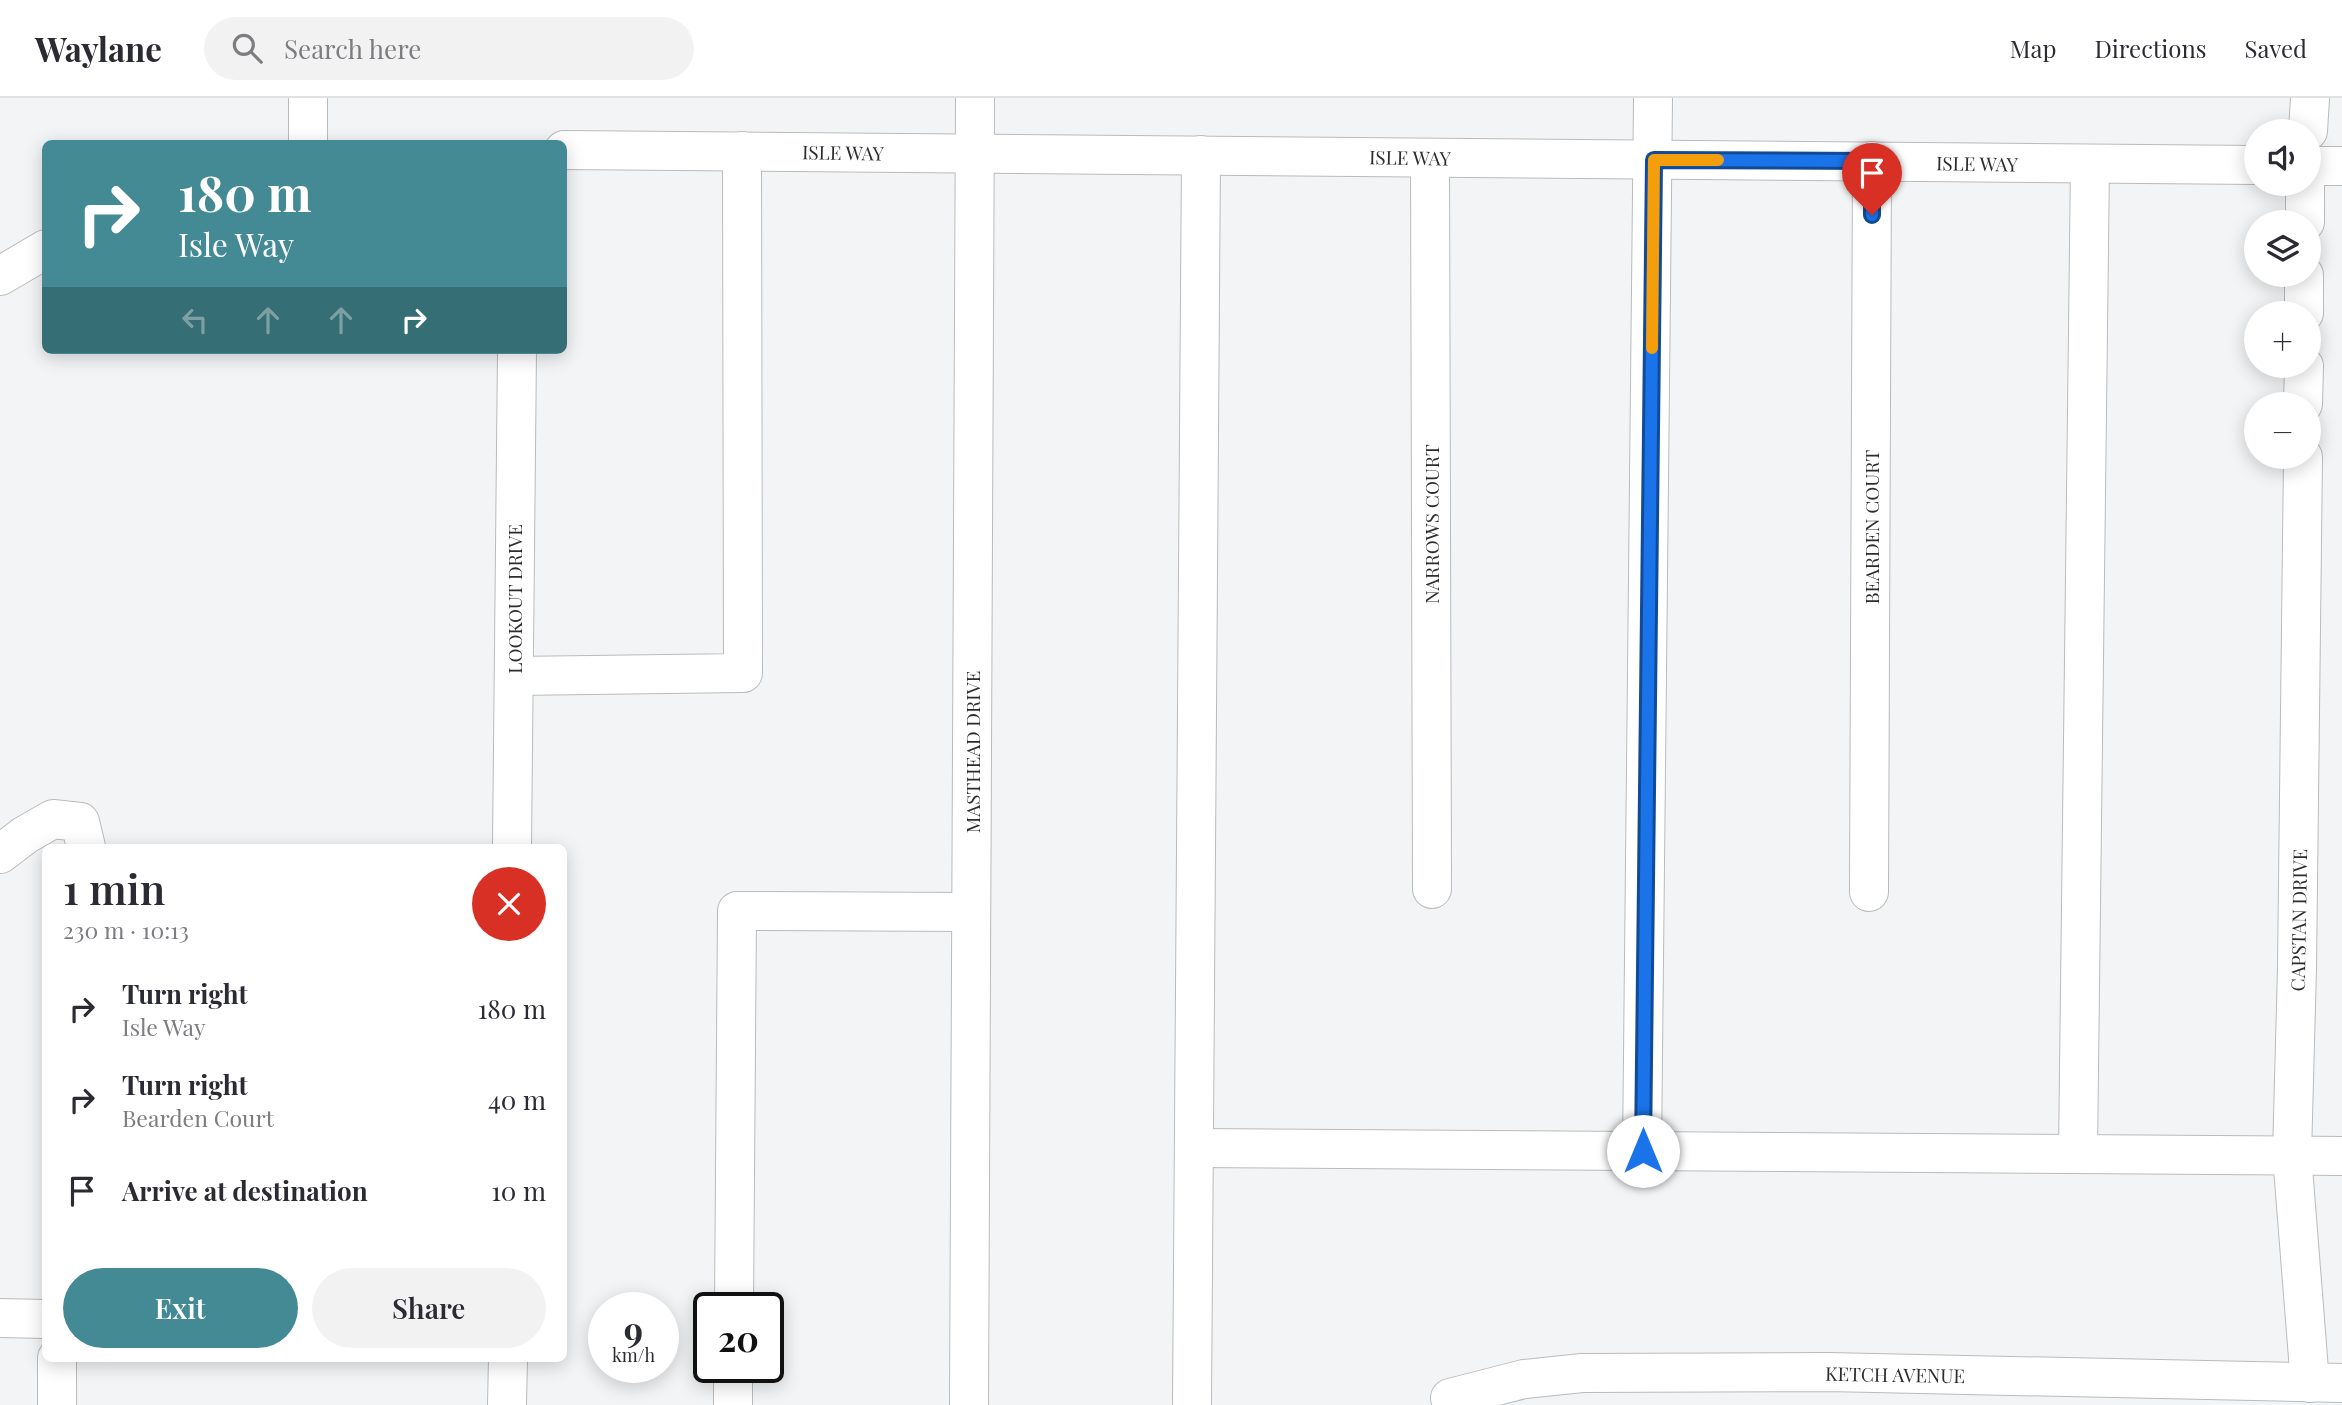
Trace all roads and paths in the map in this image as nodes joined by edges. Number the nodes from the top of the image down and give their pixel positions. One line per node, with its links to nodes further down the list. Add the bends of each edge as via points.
1 (308, 98): 6 (street)
2 (975, 98): 9 (street, MASTHEAD DRIVE)
3 (1653, 98): 12 (street)
4 (2310, 98): 5 (street)
5 (2309, 119)
6 (308, 140)
7 (567, 150): 8 (street, ISLE WAY)
8 (742, 151): 9 (street, ISLE WAY); 22 (street, via 743,673)
9 (974, 153): 10 (street, ISLE WAY); 28 (street, MASTHEAD DRIVE)
10 (1202, 155): 11 (street, ISLE WAY); 29 (street)
11 (1430, 158): 12 (street, ISLE WAY); 26 (street, NARROWS COURT)
12 (1654, 160): 13 (street, ISLE WAY); 30 (street)
13 (1872, 161): 14 (street, ISLE WAY); 27 (street, BEARDEN COURT)
14 (2090, 164): 15 (street, ISLE WAY); 31 (street)
15 (2244, 165)
16 (2321, 166): 17 (street)
17 (2342, 166)
18 (42, 251): 19 (street)
19 (0, 276)
20 (517, 354): 22 (street, LOOKOUT DRIVE)
21 (2303, 469): 32 (street, CAPSTAN DRIVE)
22 (514, 676): 24 (street, LOOKOUT DRIVE)
23 (83, 834): 25 (street, via 53,819)
24 (512, 844)
25 (0, 854)
26 (1432, 889)
27 (1869, 892)
28 (971, 912): 34 (street, via 737,911); 46 (street, MASTHEAD DRIVE)
29 (1194, 1148): 30 (street); 47 (street)
30 (1643, 1151): 31 (street)
31 (2078, 1153): 32 (street)
32 (2292, 1155): 33 (street); 40 (street, CAPSTAN DRIVE)
33 (2342, 1156)
34 (734, 1292)
35 (0, 1318): 36 (street)
36 (42, 1319)
37 (57, 1362): 43 (street)
38 (508, 1362): 44 (street)
39 (733, 1383): 45 (street)
40 (2326, 1383): 41 (street, KETCH AVENUE, via 1828,1372)
41 (1648, 1389): 42 (street, KETCH AVENUE, via 1582,1373 1524,1379)
42 (1450, 1398)
43 (57, 1405)
44 (507, 1405)
45 (733, 1405)
46 (969, 1405)
47 (1192, 1405)

